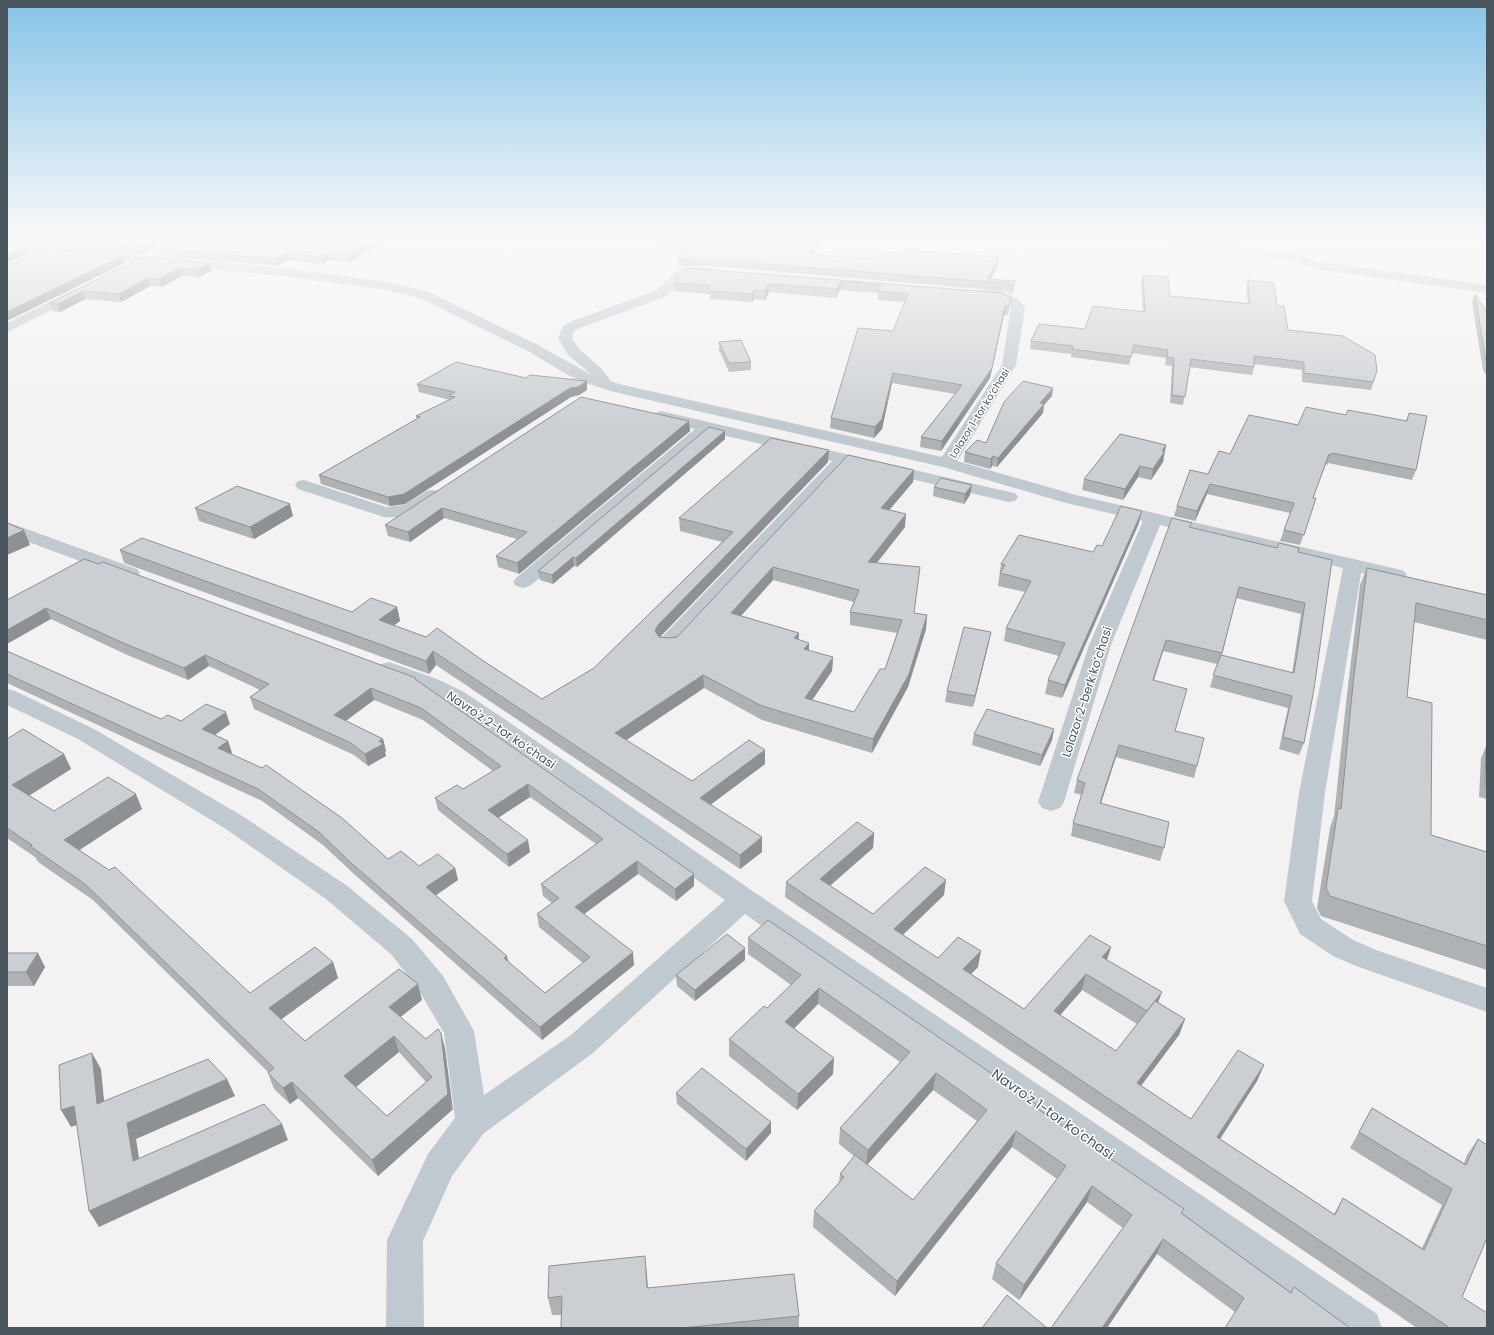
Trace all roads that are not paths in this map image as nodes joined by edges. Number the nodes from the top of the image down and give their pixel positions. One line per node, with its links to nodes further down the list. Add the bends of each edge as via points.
1 (60, 301): 5 (street)
2 (437, 301): 6 (street, via 533,348 573,372)
3 (640, 301): 6 (street, via 568,329 566,338 573,352 597,372)
4 (1014, 301): 10 (street, Lolazor 1-tor ko‘chasi, via 1018,307 1012,332 1009,365)
5 (7, 328)
6 (606, 385): 10 (street)
7 (647, 413): 8 (street)
8 (707, 427): 9 (street); 19 (street)
9 (843, 459): 13 (street); 20 (street)
10 (947, 463): 14 (street, via 1072,499)
11 (304, 485): 12 (street, via 392,513 412,509)
12 (448, 485)
13 (1009, 497)
14 (1154, 518): 16 (street); 23 (street, Lolazor 2-berk koʼchasi, via 1100,645)
15 (7, 528): 18 (street)
16 (1353, 565): 17 (street); 25 (street, via 1312,793 1298,901 1310,926 1343,948)
17 (1412, 578)
18 (147, 579)
19 (522, 582)
20 (668, 644)
21 (370, 662): 24 (street, via 456,697)
22 (7, 696): 26 (street, via 86,734 235,823 336,892 402,947 432,985 459,1032)
23 (1051, 802)
24 (744, 900): 26 (street, via 582,1044); 28 (street)
25 (1487, 1000)
26 (472, 1122): 27 (street, via 440,1166 405,1240)
27 (404, 1328)
28 (1362, 1328)

